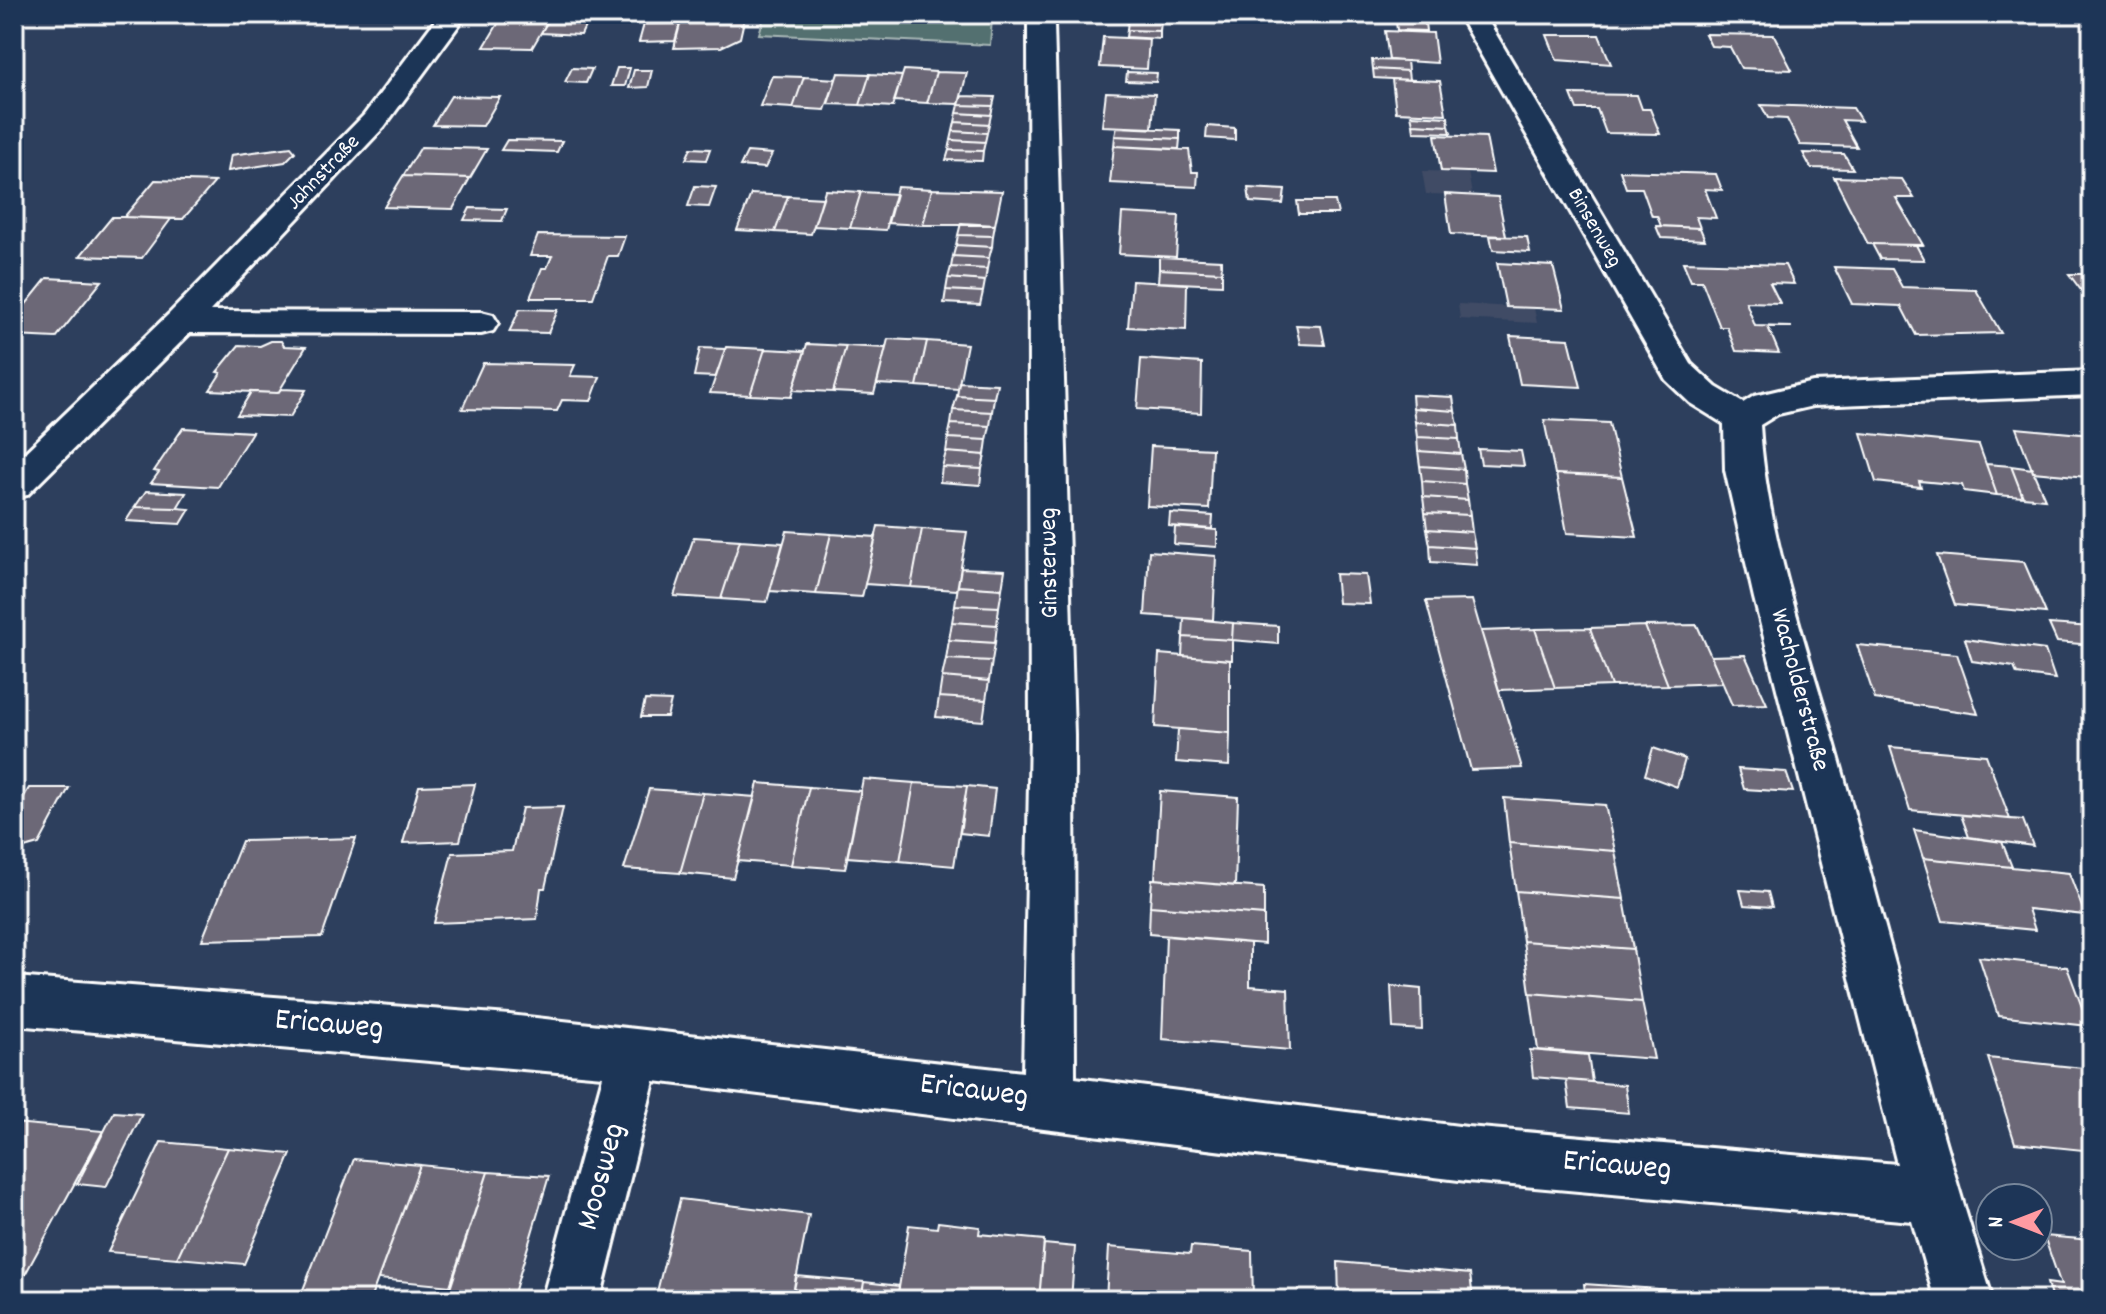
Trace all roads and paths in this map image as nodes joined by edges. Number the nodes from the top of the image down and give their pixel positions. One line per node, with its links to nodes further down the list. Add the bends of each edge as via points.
1 (454, 14): 4 (street, Jahnstraße, via 374,121)
2 (1471, 14): 7 (street, Binsenweg, via 1678,372)
3 (1041, 24): 11 (street, Ginsterweg, via 1052,735)
4 (181, 322): 5 (street); 8 (street, Jahnstraße)
5 (481, 323)
6 (2092, 383): 7 (street, via 1813,394 1767,405)
7 (1742, 419): 12 (street, Wacholderstraße, via 1744,470 1774,598)
8 (14, 485)
9 (14, 1001): 10 (street, Ericaweg)
10 (635, 1053): 11 (street, Ericaweg); 13 (street, Moosweg)
11 (1049, 1101): 12 (street, Ericaweg, via 1467,1154)
12 (1932, 1195): 14 (street, Wacholderstraße)
13 (571, 1300)
14 (1964, 1300)

